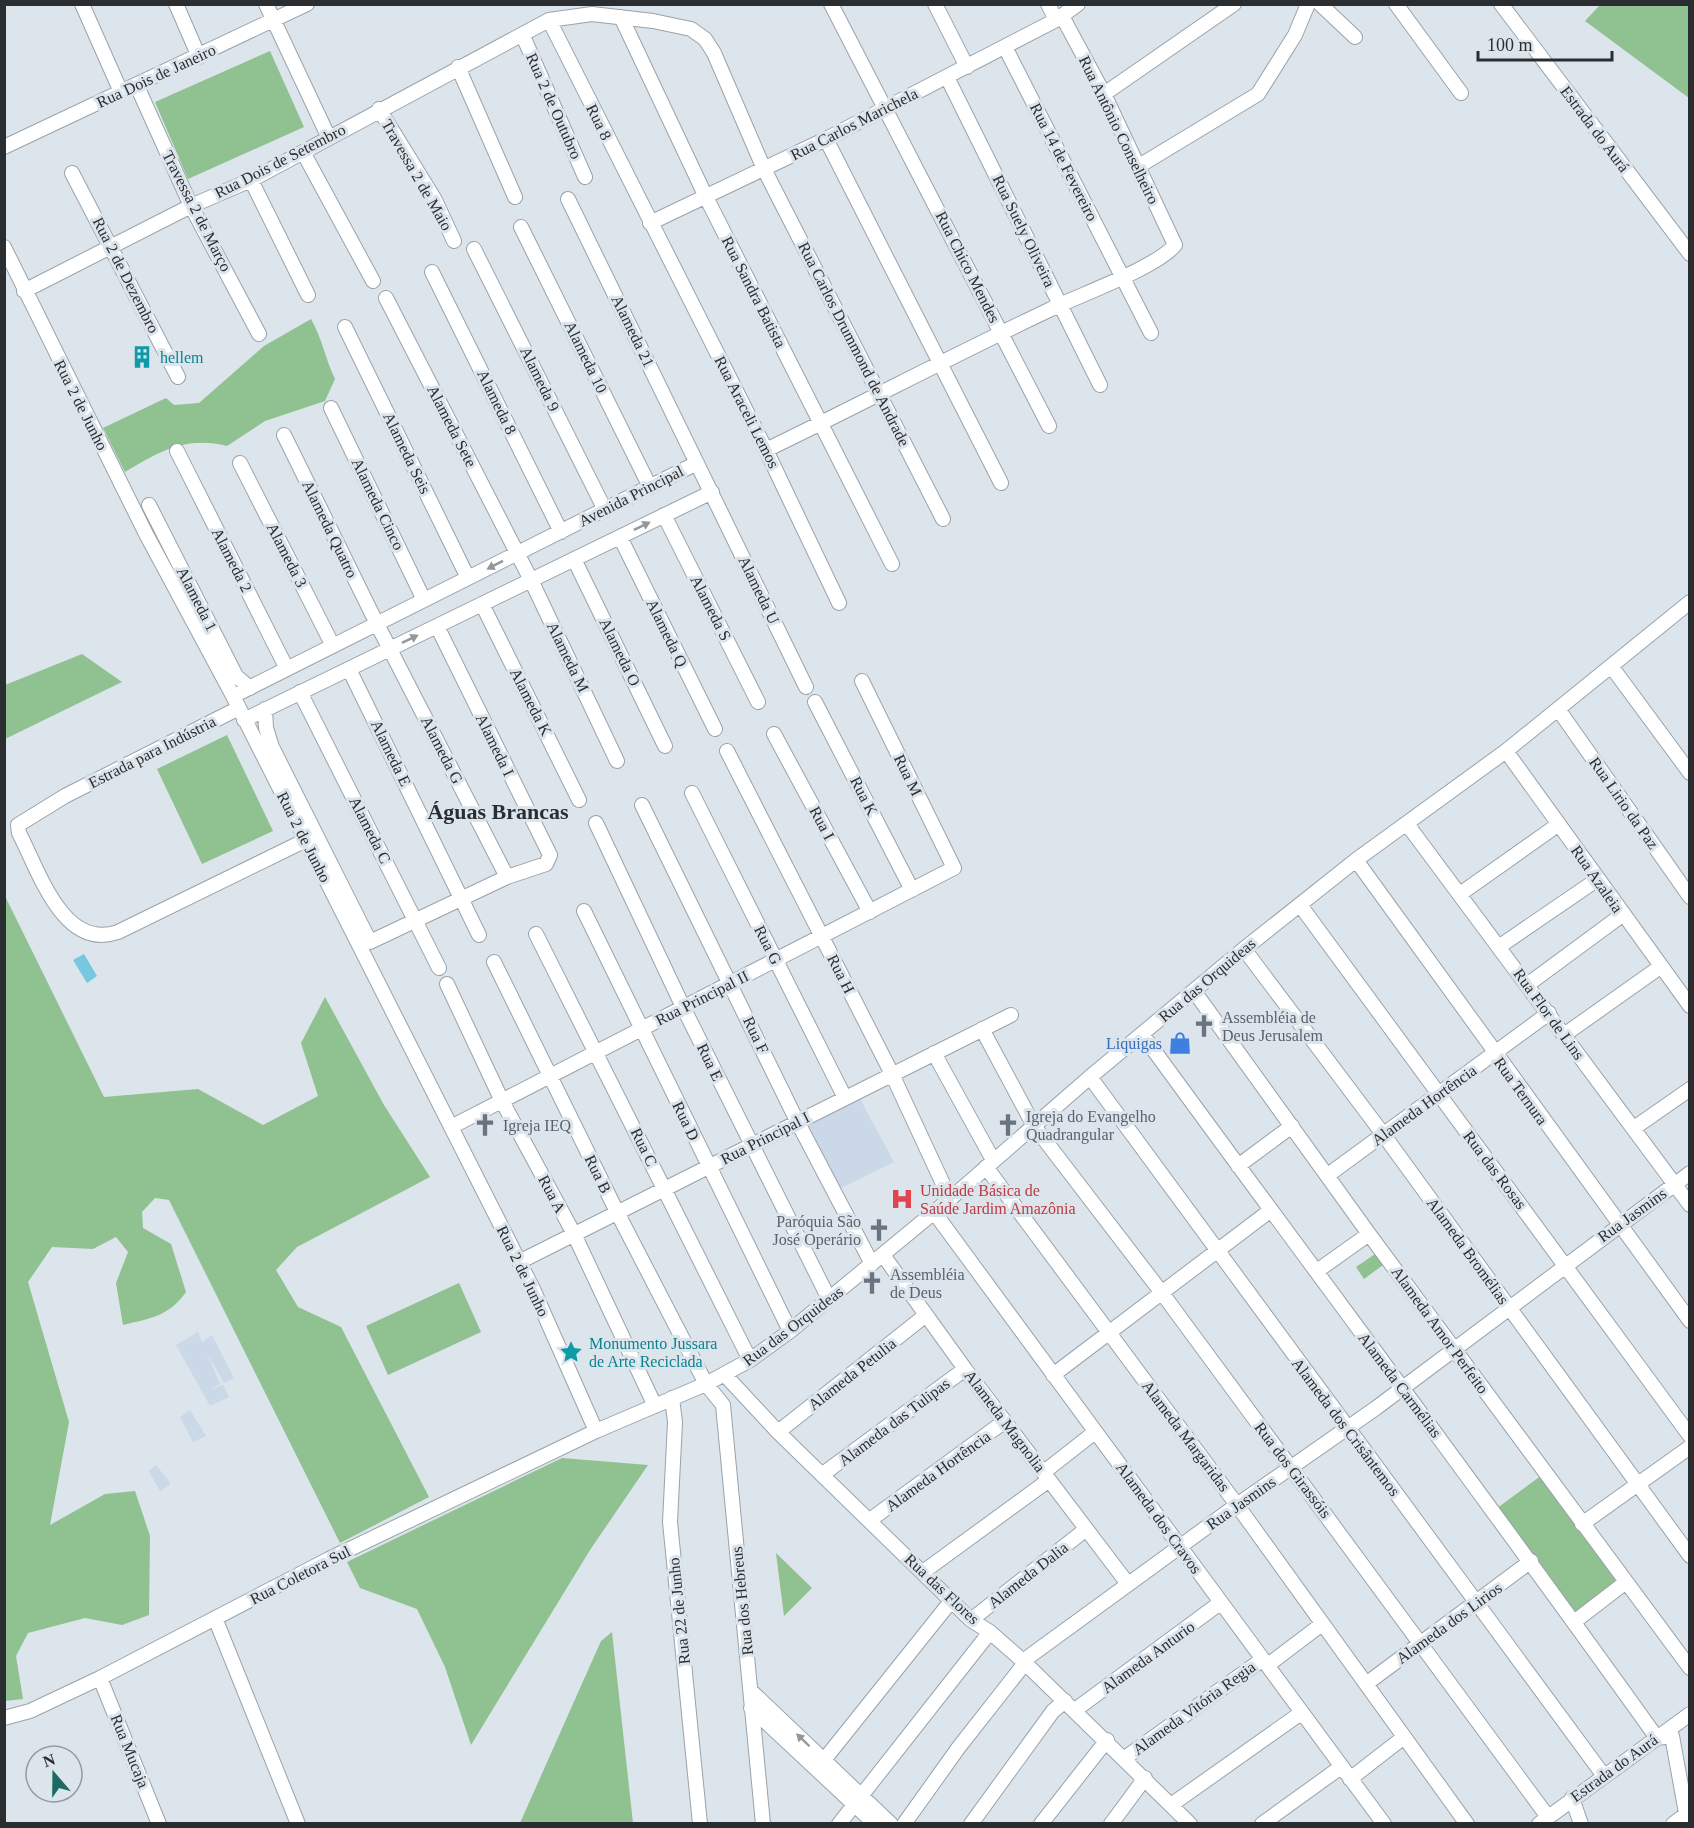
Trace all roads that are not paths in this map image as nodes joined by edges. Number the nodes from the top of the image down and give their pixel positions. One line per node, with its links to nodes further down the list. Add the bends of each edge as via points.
1 (82, 4): 26 (street)
2 (176, 4): 21 (street)
3 (266, 4): 17 (street)
4 (307, 4): 17 (street, Rua Dois de Janeiro)
5 (831, 4): 30 (street)
6 (935, 4): 23 (street)
7 (1048, 4): 15 (street, Rua Antônio Conselheiro)
8 (1078, 4): 15 (street, Rua Carlos Marichela)
9 (1234, 4): 28 (street)
10 (1308, 4): 35 (street, via 1295,35 1258,94)
11 (1320, 4): 19 (street)
12 (1396, 4): 27 (street)
13 (1501, 4): 50 (street, Estrada do Aurá)
14 (621, 17): 16 (street, Rua Dois de Setembro, via 592,14); 36 (street, Rua Dois de Setembro, via 691,29 705,39); 41 (street, Rua Sandra Batista)
15 (1059, 18): 20 (street, Rua Carlos Marichela); 28 (street, Rua Antônio Conselheiro)
16 (549, 20): 18 (street, Rua Dois de Setembro); 44 (street, Rua 8)
17 (273, 23): 21 (street, Rua Dois de Janeiro); 31 (street)
18 (528, 31): 22 (street, Rua Dois de Setembro); 38 (street, Rua 2 de Outubro)
19 (1355, 37)
20 (1005, 47): 23 (street, Rua Carlos Marichela); 52 (street, Rua 14 de Fevereiro)
21 (199, 57): 25 (street, Rua Dois de Janeiro)
22 (458, 67): 29 (street, Rua Dois de Setembro); 40 (street)
23 (967, 67): 24 (street, Rua Carlos Marichela)
24 (948, 77): 30 (street, Rua Carlos Marichela); 57 (street, Rua Suely Oliveira)
25 (137, 86): 26 (street, Rua Dois de Janeiro); 43 (street, Travessa 2 de Março)
26 (121, 92): 33 (street, Rua Dois de Janeiro)
27 (1461, 93)
28 (1104, 94): 35 (street, Rua Antônio Conselheiro)
29 (379, 109): 31 (street, Rua Dois de Setembro); 46 (street, Travessa 2 de Maio, via 435,200)
30 (885, 109): 32 (street, Rua Carlos Marichela); 59 (street, Rua Chico Mendes)
31 (329, 138): 34 (street, Rua Dois de Setembro)
32 (826, 139): 36 (street, Rua Carlos Marichela); 62 (street)
33 (4, 147)
34 (303, 152): 39 (street, Rua Dois de Setembro); 53 (street)
35 (1139, 166): 52 (street, Rua Antônio Conselheiro, via 1174,245 1167,253)
36 (764, 169): 41 (street, Rua Carlos Marichela); 65 (street, Rua Carlos Drummond de Andrade)
37 (72, 173): 47 (street, Rua 2 de Dezembro)
38 (585, 177)
39 (251, 180): 43 (street, Rua Dois de Setembro); 55 (street)
40 (516, 197)
41 (706, 197): 44 (street, Rua Carlos Marichela); 67 (street, Rua Sandra Batista)
42 (568, 199): 73 (street, Alameda 21)
43 (191, 206): 47 (street, Rua Dois de Setembro); 61 (street, Travessa 2 de Março)
44 (650, 223): 70 (street, Rua Araceli Lemos)
45 (521, 227): 75 (street, Alameda 10)
46 (454, 242)
47 (112, 246): 54 (street, Rua Dois de Setembro); 63 (street, Rua 2 de Dezembro)
48 (4, 247): 54 (street, Rua 2 de Junho)
49 (474, 249): 78 (street, Alameda 9)
50 (1689, 254)
51 (432, 272): 81 (street, Alameda 8)
52 (1122, 277): 57 (street); 60 (street)
53 (373, 281)
54 (24, 291): 105 (street, Rua 2 de Junho)
55 (308, 295)
56 (386, 298): 83 (street, Alameda Sete)
57 (1060, 304): 59 (street); 64 (street, Rua Suely Oliveira)
58 (345, 327): 86 (street, Alameda Seis)
59 (1002, 332): 62 (street); 68 (street, Rua Chico Mendes)
60 (1151, 333)
61 (259, 334)
62 (942, 363): 65 (street); 74 (street)
63 (178, 377)
64 (1100, 385)
65 (880, 394): 67 (street); 80 (street, Rua Carlos Drummond de Andrade)
66 (331, 408): 88 (street, Alameda Cinco)
67 (821, 423): 70 (street); 85 (street, Rua Sandra Batista)
68 (1049, 426)
69 (284, 435): 92 (street, Alameda Quatro)
70 (766, 450): 90 (street, Rua Araceli Lemos)
71 (177, 451): 97 (street, Alameda 2)
72 (240, 463): 94 (street, Alameda 3)
73 (697, 463): 75 (street, Avenida Principal); 76 (street, Avenida Principal)
74 (1001, 483)
75 (650, 487): 78 (street, Avenida Principal)
76 (712, 492): 79 (street, Avenida Principal); 101 (street, Alameda U)
77 (149, 505): 100 (street, Alameda 1, via 236,676)
78 (605, 510): 81 (street, Avenida Principal)
79 (664, 515): 82 (street, Avenida Principal, one-way to 79); 103 (street, Alameda S)
80 (943, 519)
81 (561, 532): 83 (street, Avenida Principal)
82 (620, 537): 84 (street, Avenida Principal); 108 (street, Alameda Q)
83 (518, 554): 86 (street, Avenida Principal, one-way to 86); 87 (street, Alameda M)
84 (574, 559): 87 (street, Avenida Principal); 110 (street, Alameda O)
85 (892, 564)
86 (468, 578): 88 (street, Avenida Principal)
87 (531, 580): 91 (street, Avenida Principal); 113 (street, Alameda M)
88 (424, 600): 92 (street, Avenida Principal)
89 (1689, 602): 96 (street, Rua das Orquideas)
90 (839, 603)
91 (482, 604): 93 (street, Avenida Principal); 116 (street, Alameda K)
92 (377, 624): 94 (street, Avenida Principal); 95 (street, Alameda G)
93 (437, 626): 95 (street, Avenida Principal, one-way to 93); 124 (street, Alameda I, via 550,855 546,864)
94 (333, 646): 97 (street, Avenida Principal)
95 (390, 648): 98 (street, Avenida Principal); 124 (street, Alameda G)
96 (1611, 666): 107 (street, Rua das Orquideas); 114 (street)
97 (287, 669): 100 (street, Avenida Principal)
98 (349, 669): 102 (street, Avenida Principal); 129 (street, Alameda E)
99 (862, 681): 123 (street, Rua M)
100 (254, 686): 105 (street, Avenida Principal); 106 (street, Alameda 1)
101 (806, 687)
102 (300, 692): 106 (street, Avenida Principal); 134 (street, Alameda C)
103 (758, 702)
104 (815, 702): 126 (street, Rua K)
105 (239, 708): 106 (street, Avenida Principal); 121 (street, Rua 2 de Junho); 121 (street, Estrada para Indústria, via 65,796 17,828 58,908 74,926 98,937 118,932)
106 (268, 708): 134 (street, Alameda 1, via 266,728 272,747 370,942)
107 (1558, 709): 112 (street, Rua das Orquideas); 128 (street, Rua Lirio da Paz)
108 (715, 729)
109 (774, 734): 132 (street, Rua I)
110 (665, 746)
111 (727, 751): 137 (street, Rua H)
112 (1506, 752): 119 (street, Rua das Orquideas); 120 (street, Rua Azaleia)
113 (617, 761)
114 (1689, 772)
115 (692, 793): 140 (street, Rua G)
116 (579, 800)
117 (642, 805): 144 (street, Rua F)
118 (596, 823): 149 (street, Rua E)
119 (1407, 824): 122 (street, Rua das Orquideas); 127 (street, Rua Flor de Lins)
120 (1559, 824): 125 (street, Rua Azaleia); 127 (street)
121 (306, 840): 169 (street, Rua 2 de Junho)
122 (1356, 860): 130 (street, Rua das Orquideas); 158 (street, Rua Ternura)
123 (954, 868): 126 (street, Rua Principal II)
124 (507, 877): 129 (street)
125 (1598, 879): 133 (street, Rua Azaleia); 138 (street)
126 (912, 890): 132 (street, Rua Principal II)
127 (1460, 894): 138 (street, Rua Flor de Lins)
128 (1689, 897)
129 (462, 898): 134 (street); 136 (street, Alameda E)
130 (1300, 905): 139 (street, Rua das Orquideas); 163 (street, Rua das Rosas)
131 (584, 910): 152 (street, Rua D)
132 (870, 912): 137 (street, Rua Principal II)
133 (1622, 915): 142 (street, Rua Azaleia); 146 (street)
134 (416, 921): 143 (street, Alameda C)
135 (536, 934): 156 (street, Rua C)
136 (479, 935)
137 (822, 936): 140 (street, Rua Principal II); 159 (street, Rua H)
138 (1500, 946): 146 (street, Rua Flor de Lins)
139 (1244, 948): 147 (street, Rua das Orquideas); 171 (street, Alameda Bromélias)
140 (775, 960): 144 (street, Rua Principal II); 164 (street, Rua G)
141 (494, 962): 160 (street, Rua B)
142 (1660, 967): 148 (street, Rua Azaleia); 155 (street)
143 (439, 968)
144 (731, 983): 149 (street, Rua Principal II); 166 (street, Rua F)
145 (447, 984): 165 (street, Rua A)
146 (1527, 985): 150 (street, Rua Flor de Lins)
147 (1194, 991): 154 (street, Rua das Orquideas); 168 (street, Alameda Amor Perfeito)
148 (1689, 1006)
149 (683, 1008): 152 (street, Rua Principal II); 172 (street, Rua E)
150 (1549, 1013): 155 (street, Rua Flor de Lins); 158 (street, Alameda Hortência)
151 (1011, 1015): 153 (street, Rua Principal I)
152 (642, 1029): 156 (street, Rua Principal II); 175 (street, Rua D)
153 (982, 1029): 157 (street, Rua Principal I); 167 (street, Rua dos Girassóis)
154 (1142, 1034): 161 (street, Rua das Orquideas); 174 (street, Alameda Carmélias)
155 (1564, 1035): 170 (street, Rua Flor de Lins)
156 (597, 1052): 160 (street, Rua Principal II); 179 (street, Rua C)
157 (934, 1053): 159 (street, Rua Principal I); 173 (street, Alameda Margaridas)
158 (1494, 1053): 163 (street, Alameda Hortência); 185 (street, Rua Ternura)
159 (892, 1074): 164 (street, Rua Principal I); 180 (street, Rua H)
160 (550, 1076): 165 (street, Rua Principal II); 183 (street, Rua B)
161 (1090, 1077): 167 (street, Rua das Orquideas); 188 (street, Alameda dos Crisântemos)
162 (1689, 1089): 170 (street)
163 (1438, 1095): 171 (street, Alameda Hortência); 191 (street, Rua das Rosas)
164 (845, 1098): 166 (street, Rua Principal I)
165 (502, 1101): 169 (street, Rua Principal II); 186 (street, Rua A)
166 (797, 1121): 172 (street, Rua Principal I); 189 (street, Rua F)
167 (1034, 1126): 173 (street, Rua das Orquideas); 193 (street, Rua dos Girassóis)
168 (1292, 1126): 174 (street); 177 (street, Alameda Amor Perfeito)
169 (451, 1127): 190 (street, Rua 2 de Junho)
170 (1634, 1128): 178 (street, Rua Flor de Lins)
171 (1383, 1134): 177 (street, Alameda Hortência); 195 (street, Alameda Bromélias)
172 (751, 1145): 175 (street, Rua Principal I); 194 (street, Rua E)
173 (990, 1164): 180 (street, Rua das Orquideas); 199 (street, Alameda Margaridas)
174 (1238, 1166): 182 (street, Alameda Carmélias)
175 (707, 1167): 179 (street, Rua Principal I); 198 (street, Rua D)
176 (1689, 1173): 178 (street, Rua Jasmins)
177 (1328, 1175): 187 (street, Alameda Amor Perfeito)
178 (1674, 1184): 181 (street, Rua Flor de Lins); 185 (street, Rua Jasmins)
179 (664, 1188): 183 (street, Rua Principal I); 201 (street, Rua C)
180 (950, 1199): 184 (street, Rua das Orquideas)
181 (1689, 1204)
182 (1271, 1210): 188 (street); 192 (street, Alameda Carmélias)
183 (616, 1212): 186 (street, Rua Principal I); 205 (street, Rua B)
184 (934, 1212): 189 (street, Rua das Orquideas); 204 (street, Alameda dos Cravos)
185 (1619, 1223): 191 (street, Rua Jasmins); 197 (street, Rua Ternura)
186 (574, 1234): 190 (street, Rua Principal I); 208 (street, Rua A)
187 (1369, 1234): 192 (street); 200 (street, Alameda Amor Perfeito)
188 (1217, 1251): 193 (street); 210 (street, Alameda dos Crisântemos)
189 (878, 1259): 194 (street, Rua das Orquideas); 196 (street, Alameda Magnolia)
190 (519, 1262): 211 (street, Rua 2 de Junho)
191 (1566, 1264): 195 (street, Rua Jasmins); 214 (street, Rua das Rosas)
192 (1317, 1271): 206 (street, Alameda Carmélias)
193 (1162, 1293): 199 (street); 216 (street, Rua dos Girassóis)
194 (829, 1299): 198 (street, Rua das Orquideas)
195 (1509, 1308): 200 (street, Rua Jasmins); 219 (street, Alameda Bromélias)
196 (926, 1315): 202 (street, Alameda Magnolia); 212 (street, Alameda Petulia)
197 (1689, 1321)
198 (790, 1331): 201 (street, Rua das Orquideas)
199 (1108, 1334): 204 (street); 220 (street, Alameda Margaridas)
200 (1455, 1350): 206 (street, Rua Jasmins); 222 (street, Alameda Amor Perfeito)
201 (750, 1360): 203 (street, Rua das Orquideas)
202 (965, 1369): 209 (street, Alameda Magnolia); 217 (street, Alameda das Tulipas)
203 (725, 1375): 205 (street, Rua das Orquideas); 212 (street, Rua das Flores)
204 (1053, 1375): 213 (street, Alameda dos Cravos)
205 (706, 1384): 207 (street, Rua das Orquideas); 244 (street, Rua dos Hebreus, via 723,1405)
206 (1401, 1389): 210 (street, Rua Jasmins); 226 (street, Alameda Carmélias)
207 (672, 1398): 208 (street, Rua das Orquideas); 268 (street, Rua 22 de Junho, via 675,1422 670,1522)
208 (654, 1406): 211 (street, Rua das Orquideas)
209 (1005, 1420): 218 (street, Alameda Magnolia); 221 (street, Alameda Hortência)
210 (1347, 1428): 216 (street, Rua Jasmins); 232 (street, Alameda dos Crisântemos)
211 (596, 1431): 233 (street, Rua Coletora Sul)
212 (778, 1432): 217 (street, Rua das Flores)
213 (1095, 1432): 218 (street); 224 (street, Alameda dos Cravos)
214 (1689, 1436)
215 (1689, 1447): 219 (street)
216 (1291, 1468): 220 (street, Rua Jasmins); 238 (street, Rua dos Girassóis)
217 (822, 1474): 221 (street, Rua das Flores)
218 (1047, 1476): 223 (street, Alameda Magnolia); 227 (street)
219 (1637, 1484): 222 (street); 225 (street, Alameda Bromélias)
220 (1237, 1505): 224 (street, Rua Jasmins); 236 (street, Alameda Margaridas)
221 (870, 1520): 227 (street, Rua das Flores)
222 (1582, 1524): 228 (street, Alameda Amor Perfeito)
223 (1085, 1530): 229 (street, Alameda Magnolia); 234 (street, Alameda Dalia)
224 (1180, 1546): 229 (street, Rua Jasmins); 231 (street, Alameda dos Cravos)
225 (1689, 1556)
226 (1531, 1561): 232 (street, Alameda dos Lirios); 235 (street, Alameda Carmélias)
227 (923, 1572): 230 (street, Rua das Flores)
228 (1626, 1582): 235 (street); 241 (street, Alameda Amor Perfeito)
229 (1128, 1584): 239 (street, Rua Jasmins)
230 (952, 1600): 234 (street, Rua das Flores); 256 (street)
231 (1220, 1603): 240 (street, Alameda dos Cravos); 245 (street, Alameda Anturio)
232 (1477, 1603): 238 (street, Alameda dos Lirios); 258 (street, Alameda dos Crisântemos)
233 (215, 1618): 242 (street, Rua Coletora Sul); 267 (street)
234 (971, 1620): 237 (street, Rua das Flores)
235 (1574, 1622): 253 (street, Alameda Carmélias)
236 (1322, 1624): 240 (street, Alameda Vitória Regia); 243 (street, Alameda Margaridas)
237 (990, 1632): 239 (street, Rua das Flores); 262 (street)
238 (1421, 1643): 243 (street, Alameda dos Lirios); 265 (street, Rua dos Girassóis)
239 (1024, 1662): 245 (street, Rua das Flores); 273 (street, Rua Jasmins)
240 (1266, 1662): 247 (street, Alameda dos Cravos); 255 (street, Alameda Vitória Regia)
241 (1689, 1668)
242 (100, 1678): 249 (street, Rua Coletora Sul, via 30,1711); 266 (street, Rua Mucaja)
243 (1366, 1684): 252 (street, Alameda Margaridas)
244 (751, 1691): 246 (street, Rua dos Hebreus); 256 (street, one-way to 244)
245 (1070, 1706): 254 (street, Rua das Flores); 274 (street, Alameda Anturio, via 1053,1711)
246 (751, 1708): 262 (street); 269 (street, Rua dos Hebreus)
247 (1302, 1713): 257 (street, Alameda dos Cravos); 264 (street)
248 (1689, 1714): 253 (street, Estrada do Aurá)
249 (4, 1718)
250 (1689, 1724): 251 (street)
251 (1672, 1736): 253 (street); 263 (street)
252 (1404, 1737): 260 (street); 279 (street, Alameda Margaridas)
253 (1657, 1738): 258 (street, Estrada do Aurá)
254 (1107, 1740): 255 (street, Rua das Flores); 275 (street)
255 (1125, 1758): 259 (street, Rua das Flores)
256 (824, 1760): 262 (street)
257 (1341, 1767): 260 (street, Alameda dos Cravos); 277 (street)
258 (1604, 1776): 261 (street, Estrada do Aurá)
259 (1145, 1778): 264 (street, Rua das Flores); 276 (street)
260 (1350, 1779): 278 (street, Alameda dos Cravos)
261 (1572, 1798): 265 (street, Estrada do Aurá); 280 (street)
262 (858, 1799): 270 (street); 271 (street); 272 (street)
263 (1688, 1816): 281 (street)
264 (1180, 1817)
265 (1543, 1820)
266 (159, 1824)
267 (298, 1824)
268 (700, 1824)
269 (763, 1824)
270 (839, 1824)
271 (875, 1824)
272 (891, 1824)
273 (904, 1824)
274 (971, 1824)
275 (1041, 1824)
276 (1111, 1824)
277 (1262, 1824)
278 (1384, 1824)
279 (1467, 1824)
280 (1581, 1824)
281 (1673, 1824)

